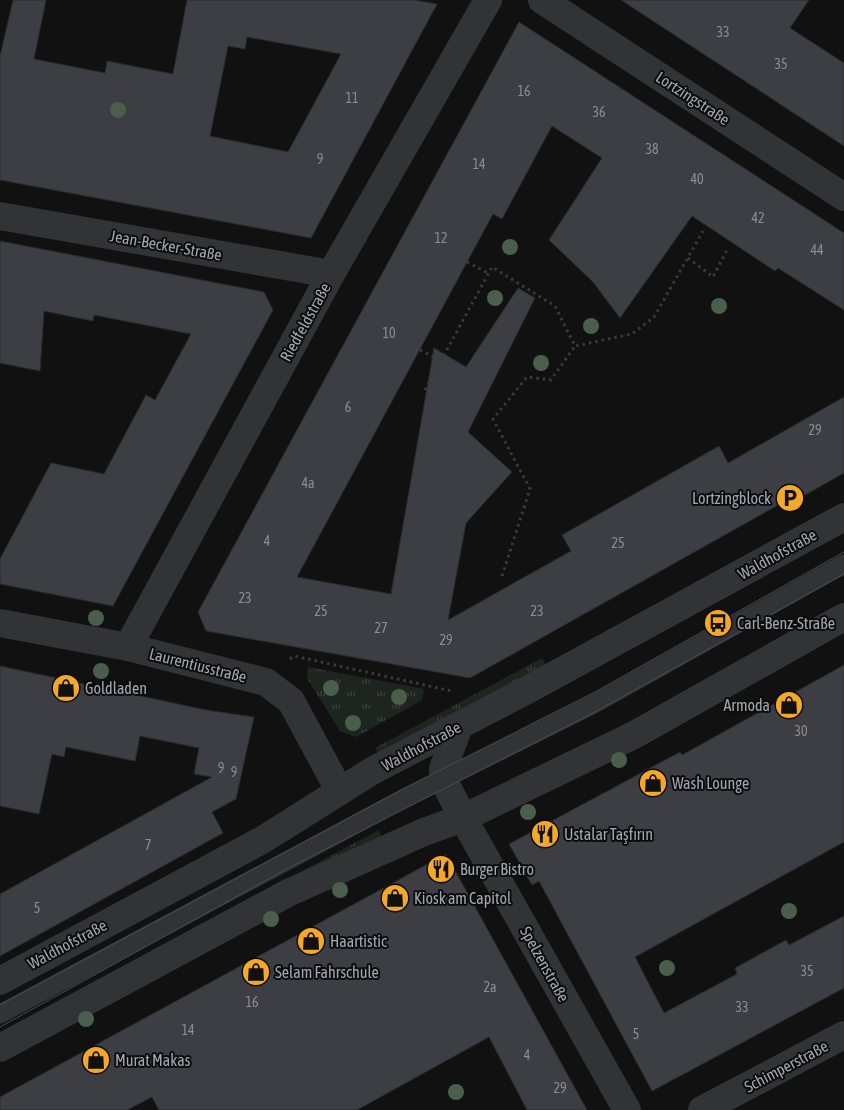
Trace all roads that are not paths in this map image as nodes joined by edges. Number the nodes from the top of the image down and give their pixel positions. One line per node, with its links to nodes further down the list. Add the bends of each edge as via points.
1 (488, 0): 5 (street, Riedfeldstraße)
2 (542, 0): 3 (street, Lortzingstraße)
3 (844, 196)
4 (0, 216): 5 (street, Jean-Becker-Straße)
5 (331, 274): 10 (street, Riedfeldstraße)
6 (844, 517): 11 (street, Waldhofstraße)
7 (844, 564): 12 (lane, via 594,704)
8 (844, 617): 14 (street, via 634,735)
9 (0, 622): 10 (street, Laurentiusstraße)
10 (128, 647): 13 (street, Laurentiusstraße, via 266,682 291,702)
11 (459, 726): 12 (street, via 443,769); 13 (street, Waldhofstraße)
12 (443, 779): 14 (street, Spelzenstraße); 16 (lane)
13 (339, 790): 15 (street, Waldhofstraße, via 264,839)
14 (463, 818): 18 (street, via 288,894); 19 (street, Spelzenstraße)
15 (0, 981)
16 (0, 1014)
17 (844, 1036): 20 (street, Schimperstraße)
18 (0, 1048)
19 (627, 1110)
20 (702, 1110)

